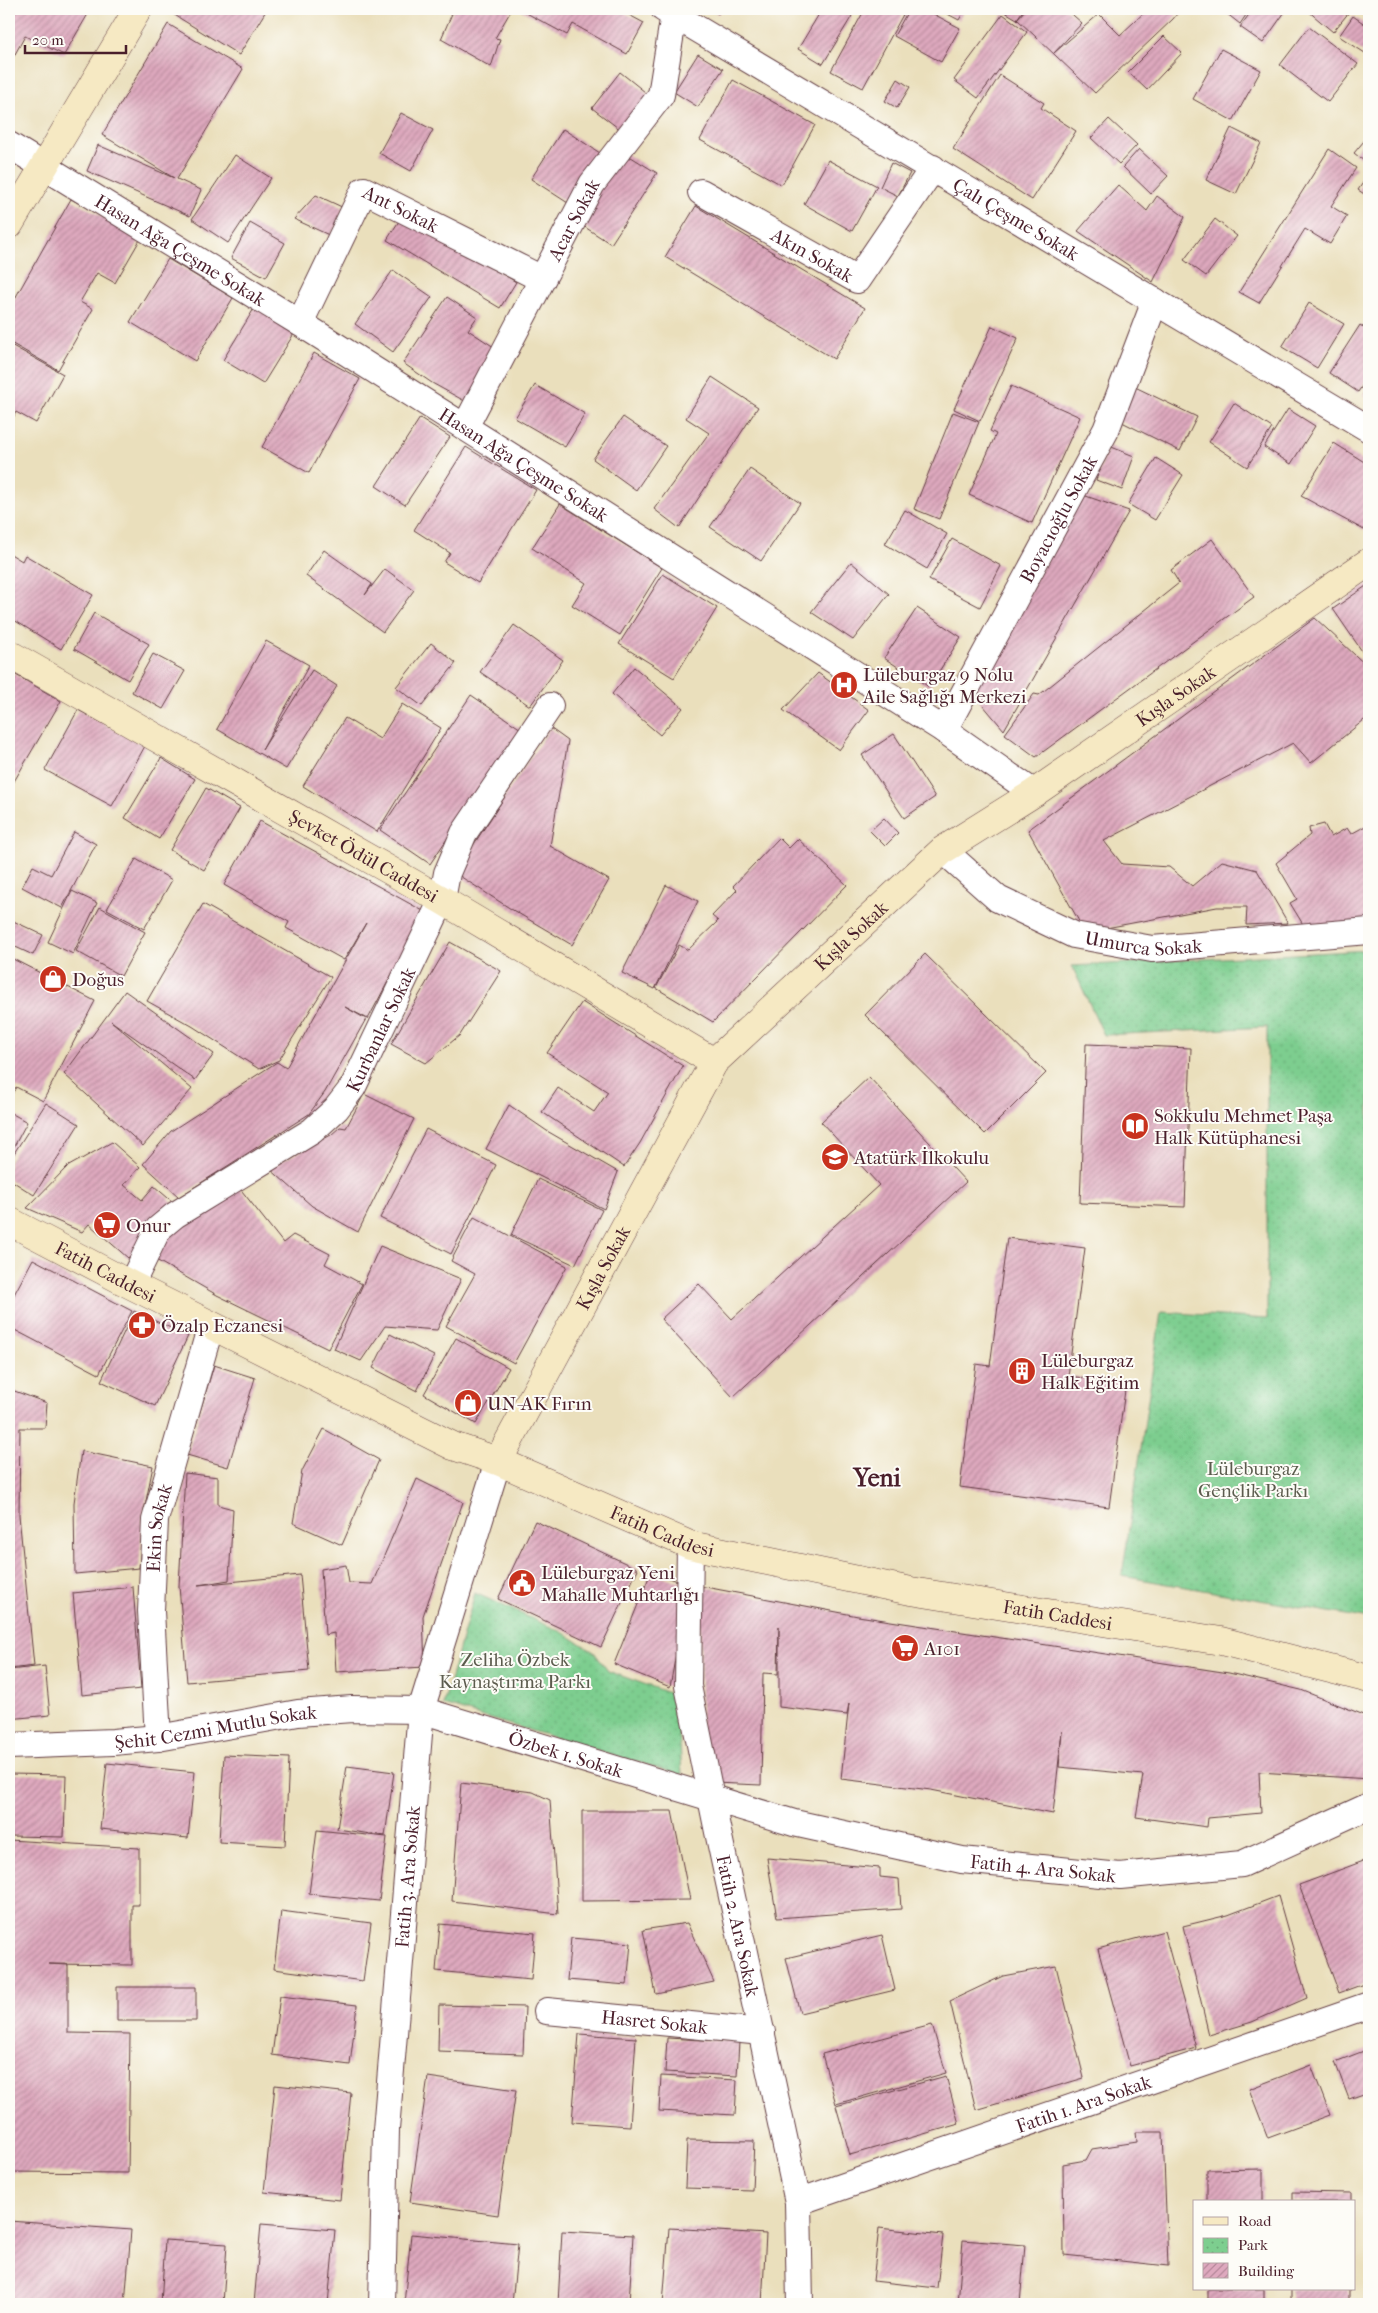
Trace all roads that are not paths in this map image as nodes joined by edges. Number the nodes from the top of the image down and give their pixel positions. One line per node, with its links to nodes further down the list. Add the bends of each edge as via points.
1 (138, 9): 4 (street)
2 (672, 11): 5 (street, Çalı Çeşme Sokak); 8 (street, Acar Sokak, via 660,95 592,184)
3 (9, 145): 4 (street, Hasan Ağa Çeşme Sokak)
4 (43, 166): 7 (street); 10 (street, Hasan Ağa Çeşme Sokak)
5 (933, 168): 6 (street, Akın Sokak, via 857,280); 9 (street, Çalı Çeşme Sokak)
6 (701, 192)
7 (9, 225)
8 (542, 279): 10 (street, Ant Sokak, via 364,190); 11 (street, Acar Sokak)
9 (1156, 301): 12 (street, Çalı Çeşme Sokak); 16 (street, Boyacıoğlu Sokak, via 1106,430)
10 (300, 323): 11 (street, Hasan Ağa Çeşme Sokak)
11 (465, 427): 16 (street, Hasan Ağa Çeşme Sokak)
12 (1369, 429)
13 (1369, 562): 17 (street, Kışla Sokak)
14 (9, 654): 19 (street, Şevket Ödül Caddesi)
15 (550, 706): 19 (street, Kurbanlar Sokak, via 464,833 447,874)
16 (944, 730): 17 (street, Hasan Ağa Çeşme Sokak)
17 (1034, 793): 18 (street, Kışla Sokak)
18 (943, 850): 20 (street, Umurca Sokak, via 998,899 1074,934 1152,948); 21 (street, Kışla Sokak)
19 (442, 900): 21 (street, Şevket Ödül Caddesi); 23 (street, Kurbanlar Sokak, via 353,1087 336,1109 312,1131 175,1215 158,1229)
20 (1369, 931)
21 (714, 1062): 25 (street, Kışla Sokak)
22 (9, 1221): 23 (street, Fatih Caddesi)
23 (131, 1285): 24 (street, Fatih Caddesi)
24 (211, 1325): 25 (street, Fatih Caddesi, via 453,1446); 29 (street, Ekin Sokak, via 155,1520 151,1611)
25 (498, 1461): 26 (street, Fatih Caddesi); 28 (street, Fatih 3. Ara Sokak)
26 (690, 1546): 27 (street, Fatih Caddesi, via 911,1591 1221,1641); 31 (street, Fatih 2. Ara Sokak, via 688,1686)
27 (1369, 1679)
28 (421, 1710): 29 (street, Şehit Cezmi Mutlu Sokak, via 352,1708 298,1713); 31 (street, Özbek 1. Sokak); 37 (street, Fatih 3. Ara Sokak, via 386,2130)
29 (158, 1738): 30 (street, Şehit Cezmi Mutlu Sokak)
30 (9, 1746)
31 (711, 1799): 32 (street, Fatih 4. Ara Sokak, via 794,1824 962,1860 1120,1876 1242,1864); 35 (street, Fatih 2. Ara Sokak)
32 (1369, 1806)
33 (1369, 2005): 36 (street, Fatih 1. Ara Sokak)
34 (547, 2011): 35 (street, Hasret Sokak)
35 (762, 2032): 36 (street, Fatih 2. Ara Sokak)
36 (798, 2202): 38 (street, Fatih 2. Ara Sokak)
37 (382, 2304)
38 (800, 2304)

